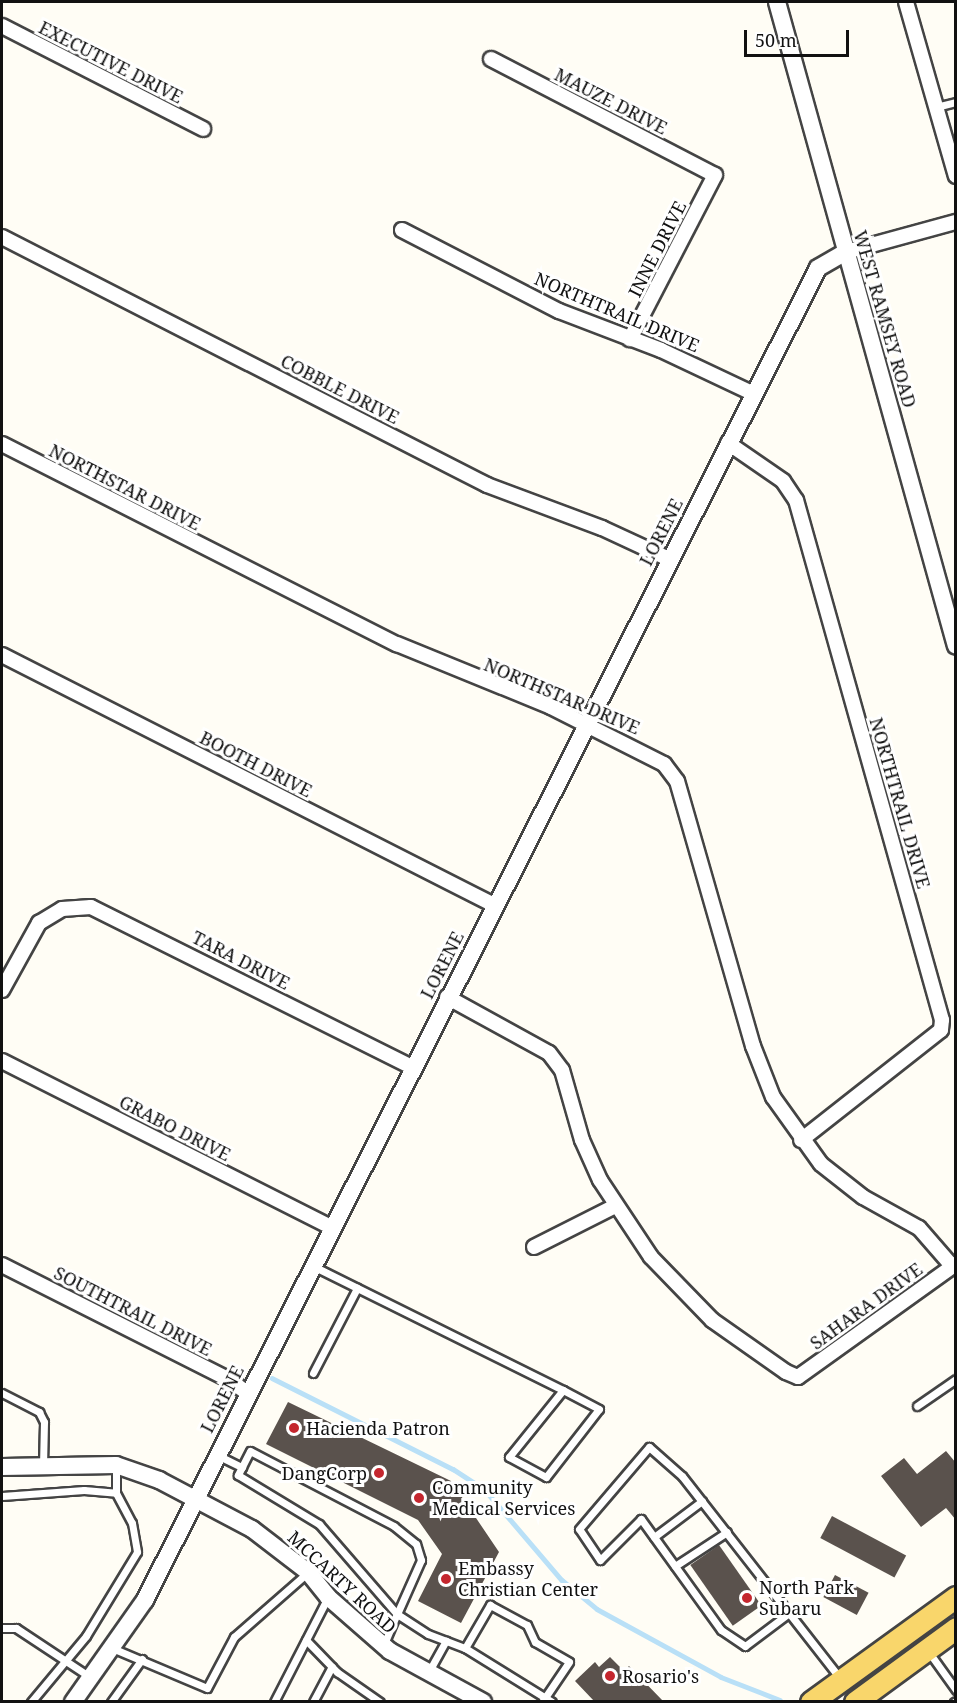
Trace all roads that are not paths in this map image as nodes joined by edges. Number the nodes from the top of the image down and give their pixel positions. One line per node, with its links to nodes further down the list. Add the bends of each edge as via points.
1 (777, 2): 13 (street, WEST RAMSEY ROAD)
2 (912, 3): 6 (street)
3 (2, 26): 7 (street, EXECUTIVE DRIVE)
4 (491, 59): 8 (street, MAUZE DRIVE)
5 (956, 102): 6 (lane)
6 (936, 107): 9 (street)
7 (203, 129)
8 (715, 175): 14 (street, INNE DRIVE)
9 (956, 176)
10 (956, 222): 13 (street)
11 (402, 230): 14 (street, NORTHTRAIL DRIVE, via 559,311)
12 (2, 237): 18 (street, COBBLE DRIVE, via 487,484 602,528)
13 (846, 252): 15 (street, LORENE, via 818,268); 19 (street, WEST RAMSEY ROAD)
14 (630, 339): 15 (street, NORTHTRAIL DRIVE)
15 (753, 394): 16 (street, LORENE)
16 (728, 443): 18 (street, LORENE); 27 (street, NORTHTRAIL DRIVE, via 783,481 796,500 942,1020 941,1030)
17 (2, 444): 21 (street, NORTHSTAR DRIVE, via 397,645)
18 (669, 560): 21 (street, LORENE)
19 (956, 646)
20 (2, 655): 22 (street, BOOTH DRIVE)
21 (587, 724): 22 (street, LORENE); 27 (street, NORTHSTAR DRIVE, via 644,751 664,764 677,781 763,1077)
22 (494, 905): 24 (street, LORENE)
23 (2, 990): 26 (street, TARA DRIVE, via 17,957 50,914 79,906 106,911)
24 (447, 997): 26 (street, LORENE); 28 (street, via 549,1053 562,1070 582,1140)
25 (2, 1061): 29 (street, GRABO DRIVE)
26 (412, 1067): 29 (street, LORENE)
27 (801, 1140): 32 (street, NORTHSTAR DRIVE, via 841,1181 919,1228)
28 (615, 1206): 30 (street); 32 (street, SAHARA DRIVE, via 680,1290 712,1320 798,1377)
29 (332, 1228): 33 (street, LORENE)
30 (534, 1247)
31 (2, 1265): 39 (street, SOUTHTRAIL DRIVE, via 228,1379)
32 (954, 1265)
33 (312, 1266): 34 (lane); 39 (street, LORENE)
34 (357, 1288): 35 (lane); 37 (lane)
35 (313, 1373)
36 (956, 1379): 40 (lane)
37 (563, 1390): 37 (lane, via 509,1457 546,1477 599,1409)
38 (2, 1393): 42 (lane, via 39,1412 44,1422)
39 (247, 1393): 41 (street, LORENE)
40 (917, 1406)
41 (216, 1454): 45 (lane); 48 (street, LORENE)
42 (43, 1465): 43 (street, MCCARTY ROAD); 44 (street, MCCARTY ROAD)
43 (116, 1465): 46 (lane); 48 (street, MCCARTY ROAD)
44 (2, 1467)
45 (242, 1467): 57 (lane, via 238,1475 319,1524); 57 (lane, via 250,1451 394,1526 416,1544 421,1560)
46 (116, 1493): 47 (lane, via 84,1490); 68 (lane, via 132,1523 137,1552)
47 (2, 1496)
48 (195, 1497): 53 (street, MCCARTY ROAD, via 252,1529); 64 (street, LORENE, via 145,1600)
49 (702, 1501): 50 (lane); 51 (lane); 51 (lane, via 682,1476 649,1447 579,1529 600,1560 641,1519)
50 (727, 1532): 52 (lane); 56 (lane)
51 (654, 1537): 52 (lane)
52 (675, 1566): 56 (lane, via 721,1630 745,1646)
53 (308, 1572): 54 (street, MCCARTY ROAD); 67 (lane, via 234,1637 207,1688)
54 (328, 1597): 61 (lane); 63 (street, MCCARTY ROAD)
55 (956, 1597): 60 (main road)
56 (789, 1613): 72 (lane)
57 (397, 1614): 62 (lane); 63 (lane)
58 (2, 1628): 68 (lane, via 16,1628)
59 (956, 1628): 66 (main road)
60 (912, 1629): 66 (main road); 72 (main road)
61 (306, 1640): 69 (lane); 79 (lane)
62 (446, 1641): 65 (lane); 70 (lane)
63 (383, 1646): 70 (street, MCCARTY ROAD)
64 (112, 1648): 67 (lane); 71 (street, LORENE)
65 (465, 1648): 74 (lane); 74 (lane, via 490,1605 527,1625 535,1642 569,1662)
66 (926, 1649): 73 (lane); 84 (main road)
67 (142, 1659): 78 (lane)
68 (67, 1660): 71 (lane); 76 (lane)
69 (332, 1667): 80 (lane); 81 (lane)
70 (428, 1673): 75 (street, MCCARTY ROAD)
71 (92, 1678): 77 (street, LORENE)
72 (841, 1680): 83 (main road)
73 (956, 1690)
74 (544, 1698): 82 (lane)
75 (477, 1700)
76 (31, 1701)
77 (73, 1701)
78 (111, 1701)
79 (274, 1701)
80 (313, 1701)
81 (380, 1701)
82 (552, 1701)
83 (811, 1701)
84 (855, 1701)

